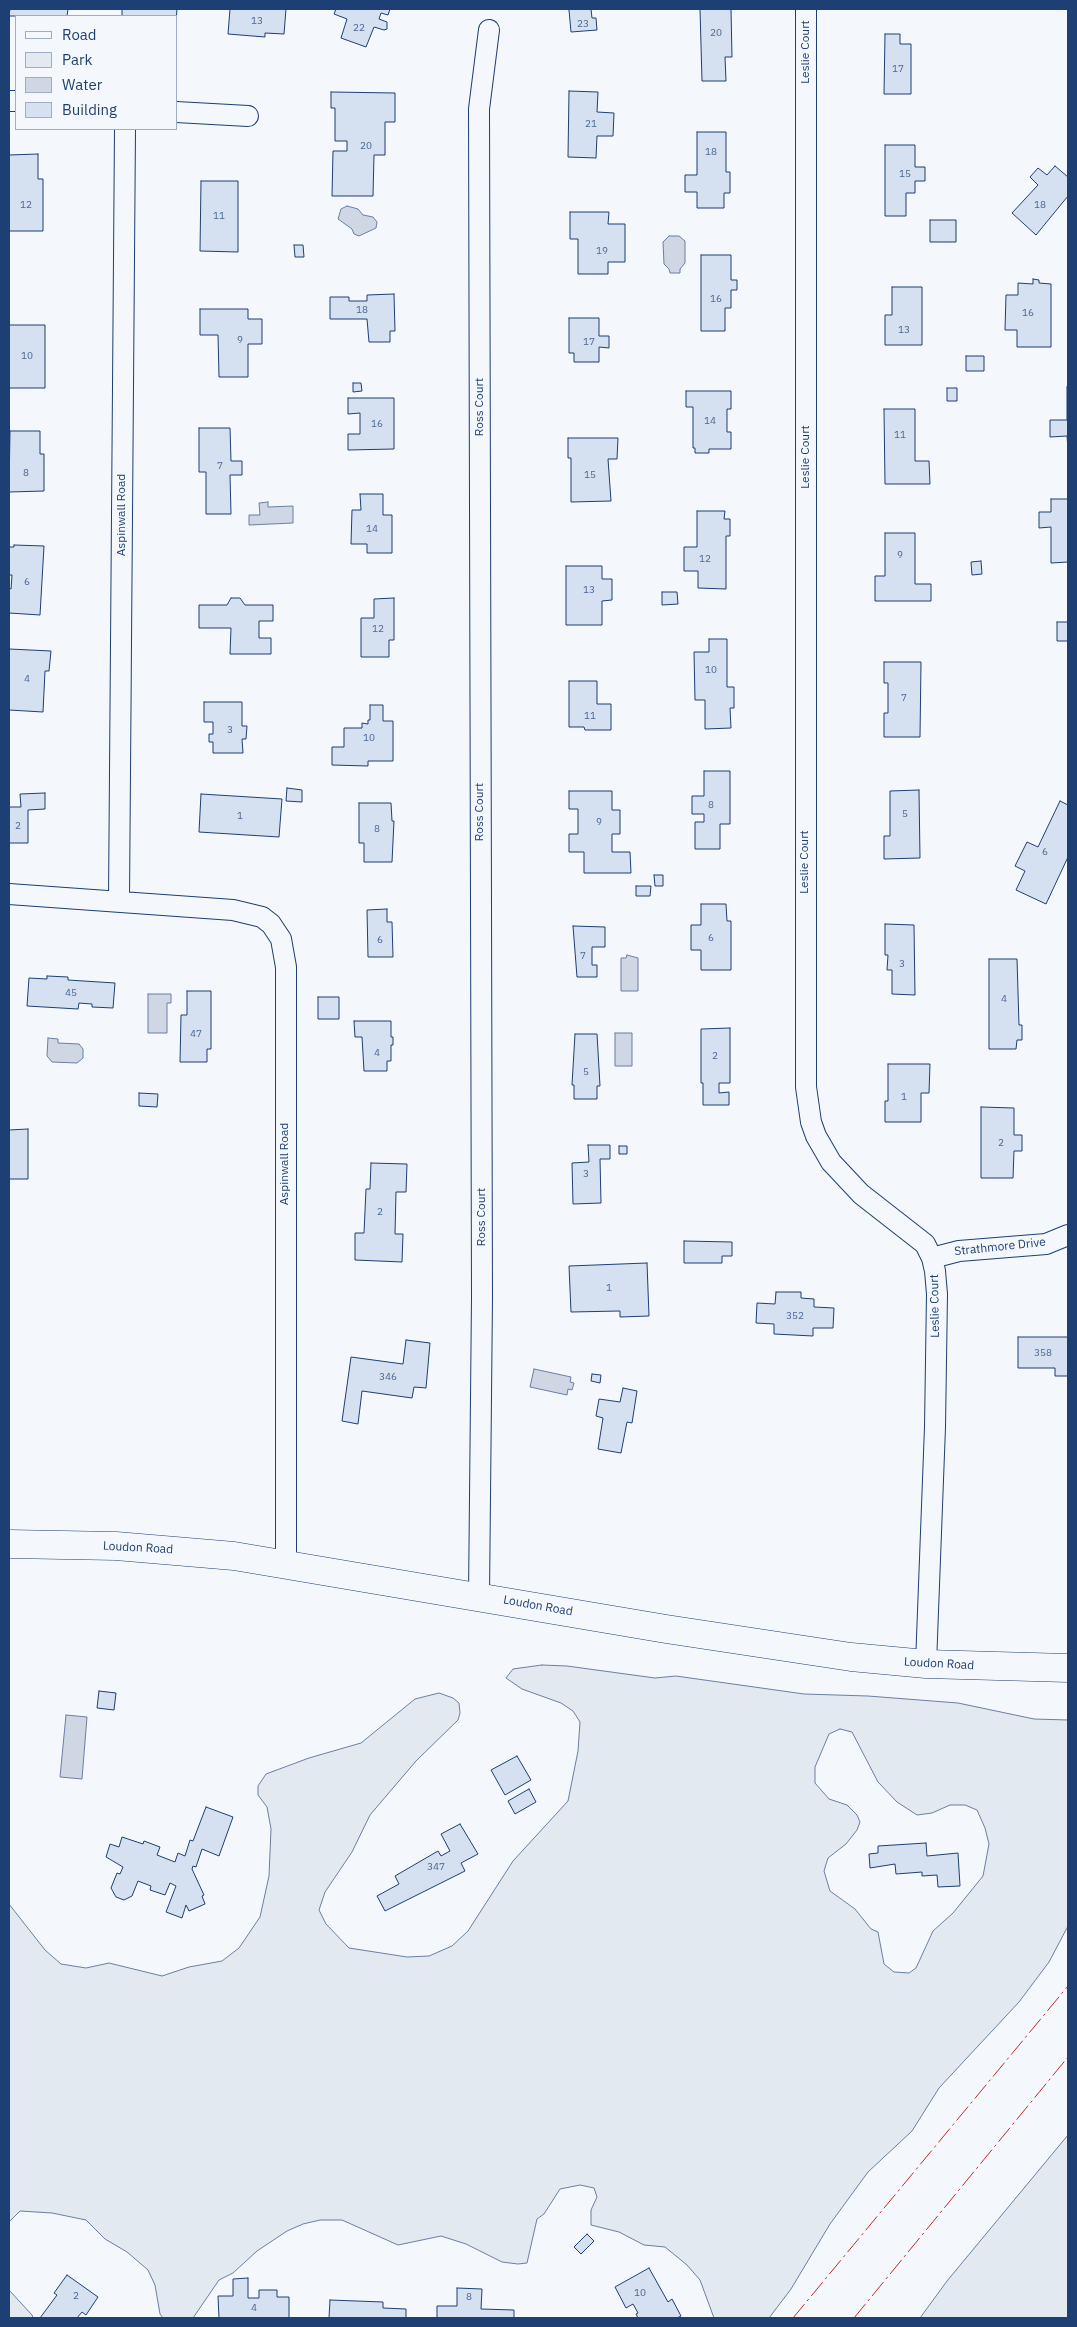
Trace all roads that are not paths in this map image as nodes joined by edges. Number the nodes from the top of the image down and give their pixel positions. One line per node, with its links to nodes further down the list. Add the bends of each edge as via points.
1 (806, 9): 9 (street, Leslie Court, via 806,1087 811,1122 831,1162 861,1194 924,1244)
2 (489, 30): 12 (street, Ross Court, via 479,109 482,1306)
3 (178, 112): 4 (street)
4 (248, 116)
5 (125, 130): 7 (street, Aspinwall Road)
6 (9, 894): 7 (street, Aspinwall Road)
7 (119, 900): 11 (street, Aspinwall Road, via 258,915 271,924 284,947)
8 (1068, 1236): 9 (street, Strathmore Drive, via 1046,1244 959,1251)
9 (932, 1258): 13 (street, Leslie Court, via 936,1288 935,1408)
10 (9, 1544): 11 (main road, Loudon Road, via 193,1551)
11 (286, 1563): 12 (main road, Loudon Road)
12 (479, 1596): 13 (main road, Loudon Road, via 851,1657)
13 (926, 1664): 14 (main road, Loudon Road)
14 (1068, 1668)

